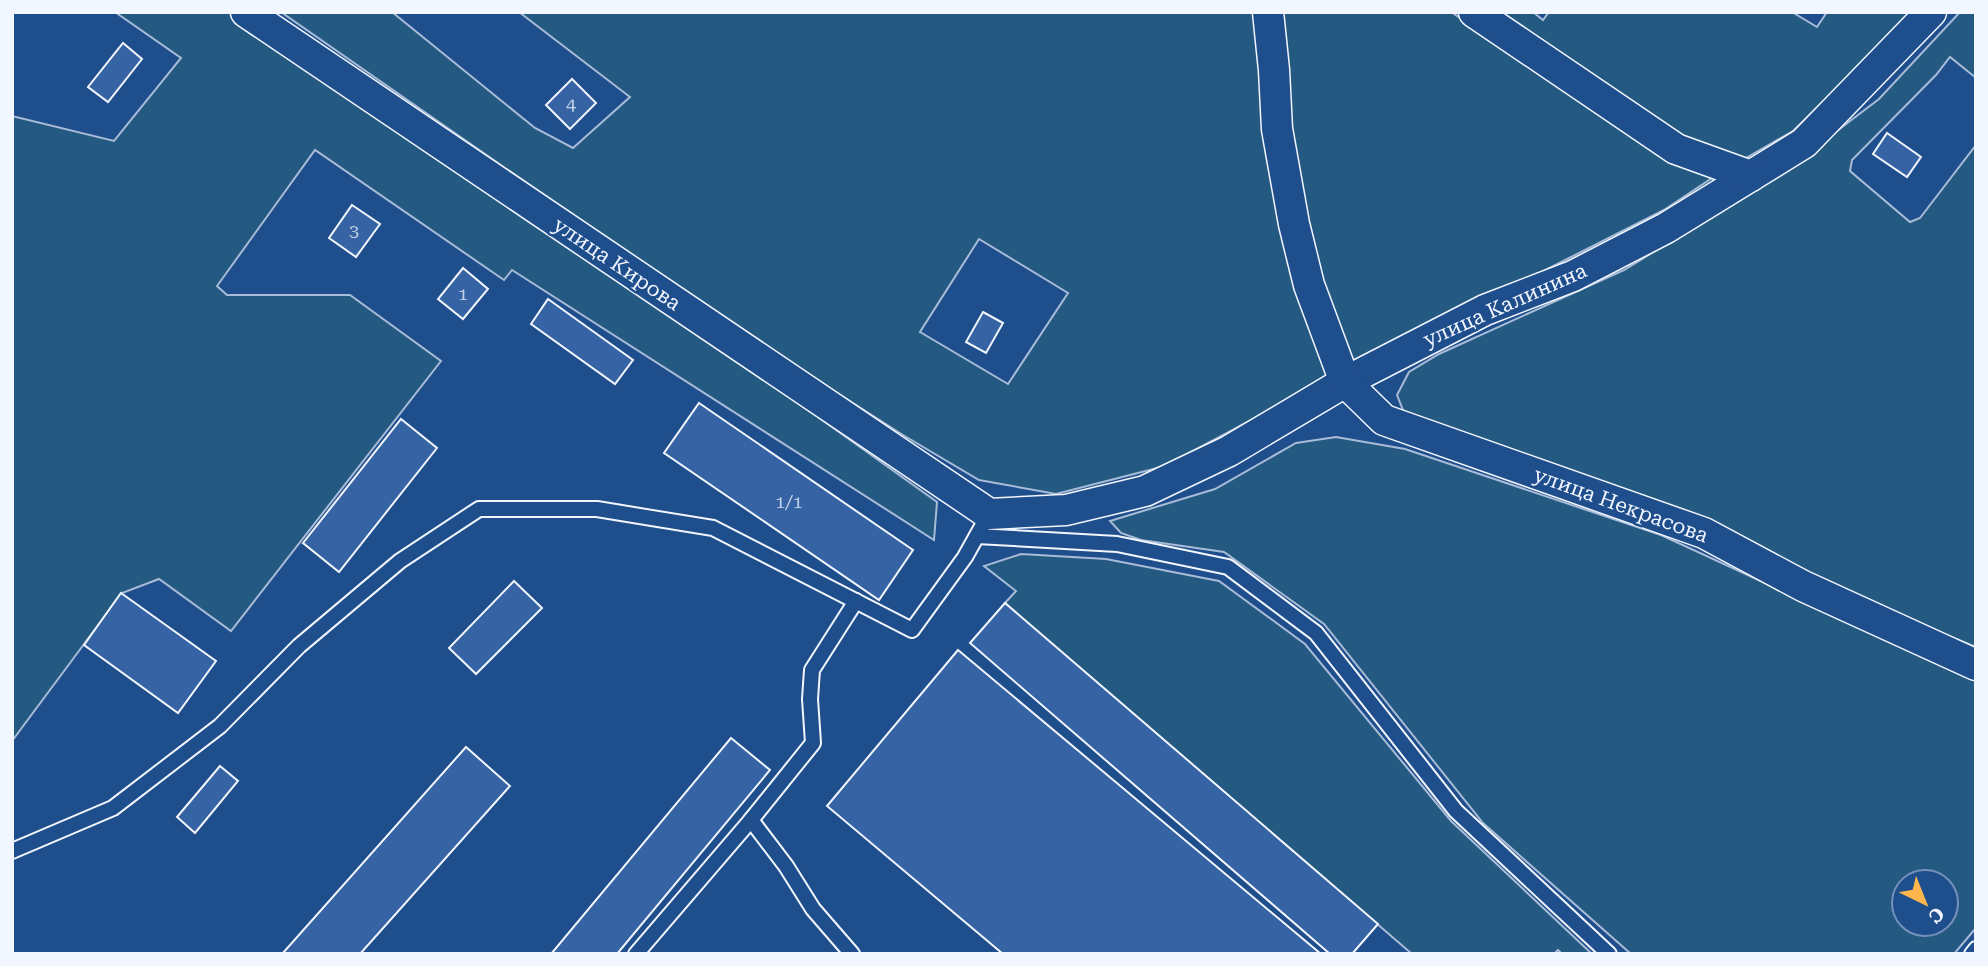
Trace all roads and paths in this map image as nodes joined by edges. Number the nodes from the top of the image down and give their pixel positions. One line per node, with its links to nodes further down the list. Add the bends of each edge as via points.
1 (246, 12): 7 (street, улица Кирова)
2 (1268, 12): 6 (street, via 1277,130 1294,224 1309,285)
3 (1474, 12): 5 (street, via 1676,149)
4 (1931, 12): 5 (street, улица Калинина, via 1804,143)
5 (1751, 176): 6 (street, улица Калинина, via 1573,276 1485,310)
6 (1345, 382): 7 (street, улица Калинина, via 1229,452 1145,491); 9 (street, улица Некрасова, via 1384,420 1704,533 1803,586)
7 (983, 525): 8 (lane, via 912,630); 15 (lane, via 1117,544 1227,567 1316,633 1456,811)
8 (856, 601): 10 (lane, via 812,670 813,743); 11 (lane, via 713,528 597,509 479,509 400,561 299,646 220,726 113,808)
9 (1976, 665)
10 (751, 820): 13 (lane); 14 (lane, via 813,909)
11 (12, 851)
12 (1976, 949): 16 (lane)
13 (636, 954)
14 (852, 954)
15 (1609, 954)
16 (1972, 954)

